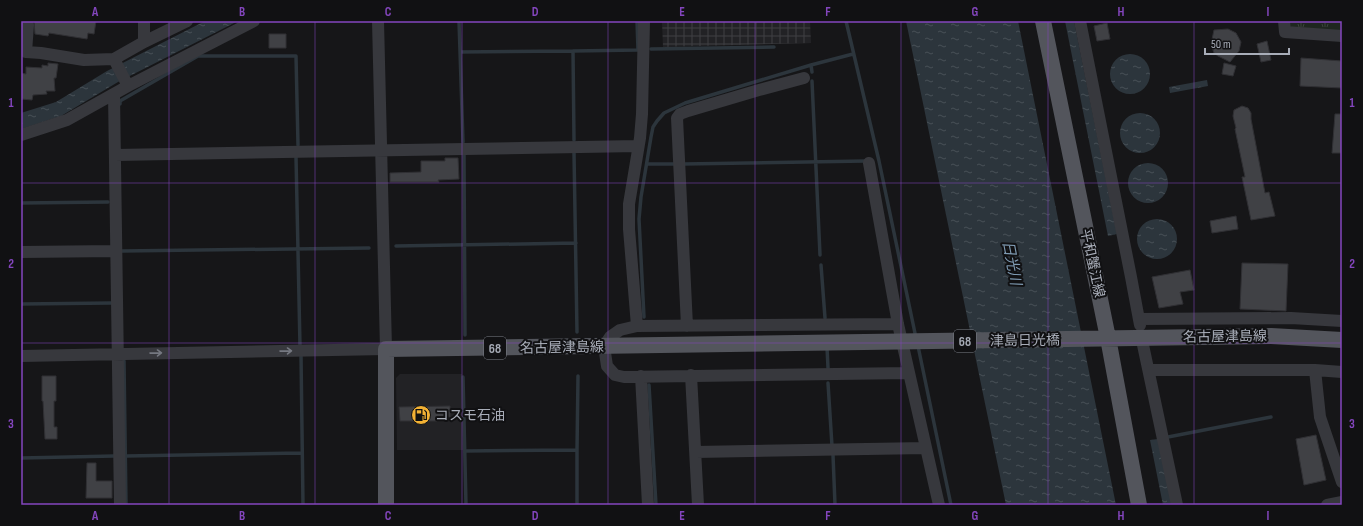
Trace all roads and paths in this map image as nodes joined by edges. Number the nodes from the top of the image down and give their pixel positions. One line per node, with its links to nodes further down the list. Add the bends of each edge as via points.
1 (26, 21): 12 (street, via 26,52 84,60)
2 (144, 21): 11 (street)
3 (187, 21): 11 (street)
4 (254, 21): 14 (street)
5 (378, 21): 18 (street)
6 (644, 21): 17 (street, via 642,114)
7 (1043, 21): 27 (main road, 平和蟹江線)
8 (1080, 21): 23 (street, via 1139,322 1291,318)
9 (1284, 21): 10 (street, via 1285,32)
10 (1342, 36)
11 (144, 42): 12 (street)
12 (115, 61): 14 (street)
13 (804, 78): 26 (street, via 688,111 676,118)
14 (128, 84): 15 (street)
15 (114, 94): 16 (street, via 67,120); 19 (street)
16 (21, 135)
17 (638, 146): 18 (street); 25 (street, via 629,204)
18 (380, 150): 19 (street); 32 (street)
19 (115, 154): 21 (street)
20 (869, 163): 24 (street)
21 (116, 251): 22 (street); 33 (street)
22 (21, 252)
23 (1342, 321)
24 (898, 324): 26 (street); 38 (street)
25 (637, 326): 26 (street); 31 (street, via 620,330 610,337)
26 (687, 326)
27 (1108, 338): 28 (main road, 名古屋津島線 / 68, via 1271,336); 29 (main road, 津島日光橋 / 68); 50 (main road, 平和蟹江線)
28 (1342, 340)
29 (822, 343): 31 (main road, 名古屋津島線 / 68)
30 (1143, 345): 35 (street)
31 (604, 346): 32 (main road, 名古屋津島線 / 68); 40 (street, via 607,366 615,375)
32 (386, 349): 33 (street, one-way to 32); 46 (main road)
33 (117, 354): 34 (street); 45 (street)
34 (21, 356)
35 (1149, 370): 36 (street); 51 (street)
36 (1315, 370): 37 (street); 43 (street, via 1320,417)
37 (1342, 372)
38 (909, 373): 39 (street); 41 (street)
39 (691, 375): 40 (street); 42 (street)
40 (641, 376): 47 (street)
41 (926, 448): 42 (street); 49 (street)
42 (696, 452): 48 (street)
43 (1342, 482)
44 (1342, 502): 52 (street)
45 (120, 505)
46 (386, 505)
47 (648, 505)
48 (698, 505)
49 (939, 505)
50 (1139, 505)
51 (1176, 505)
52 (1327, 505)

